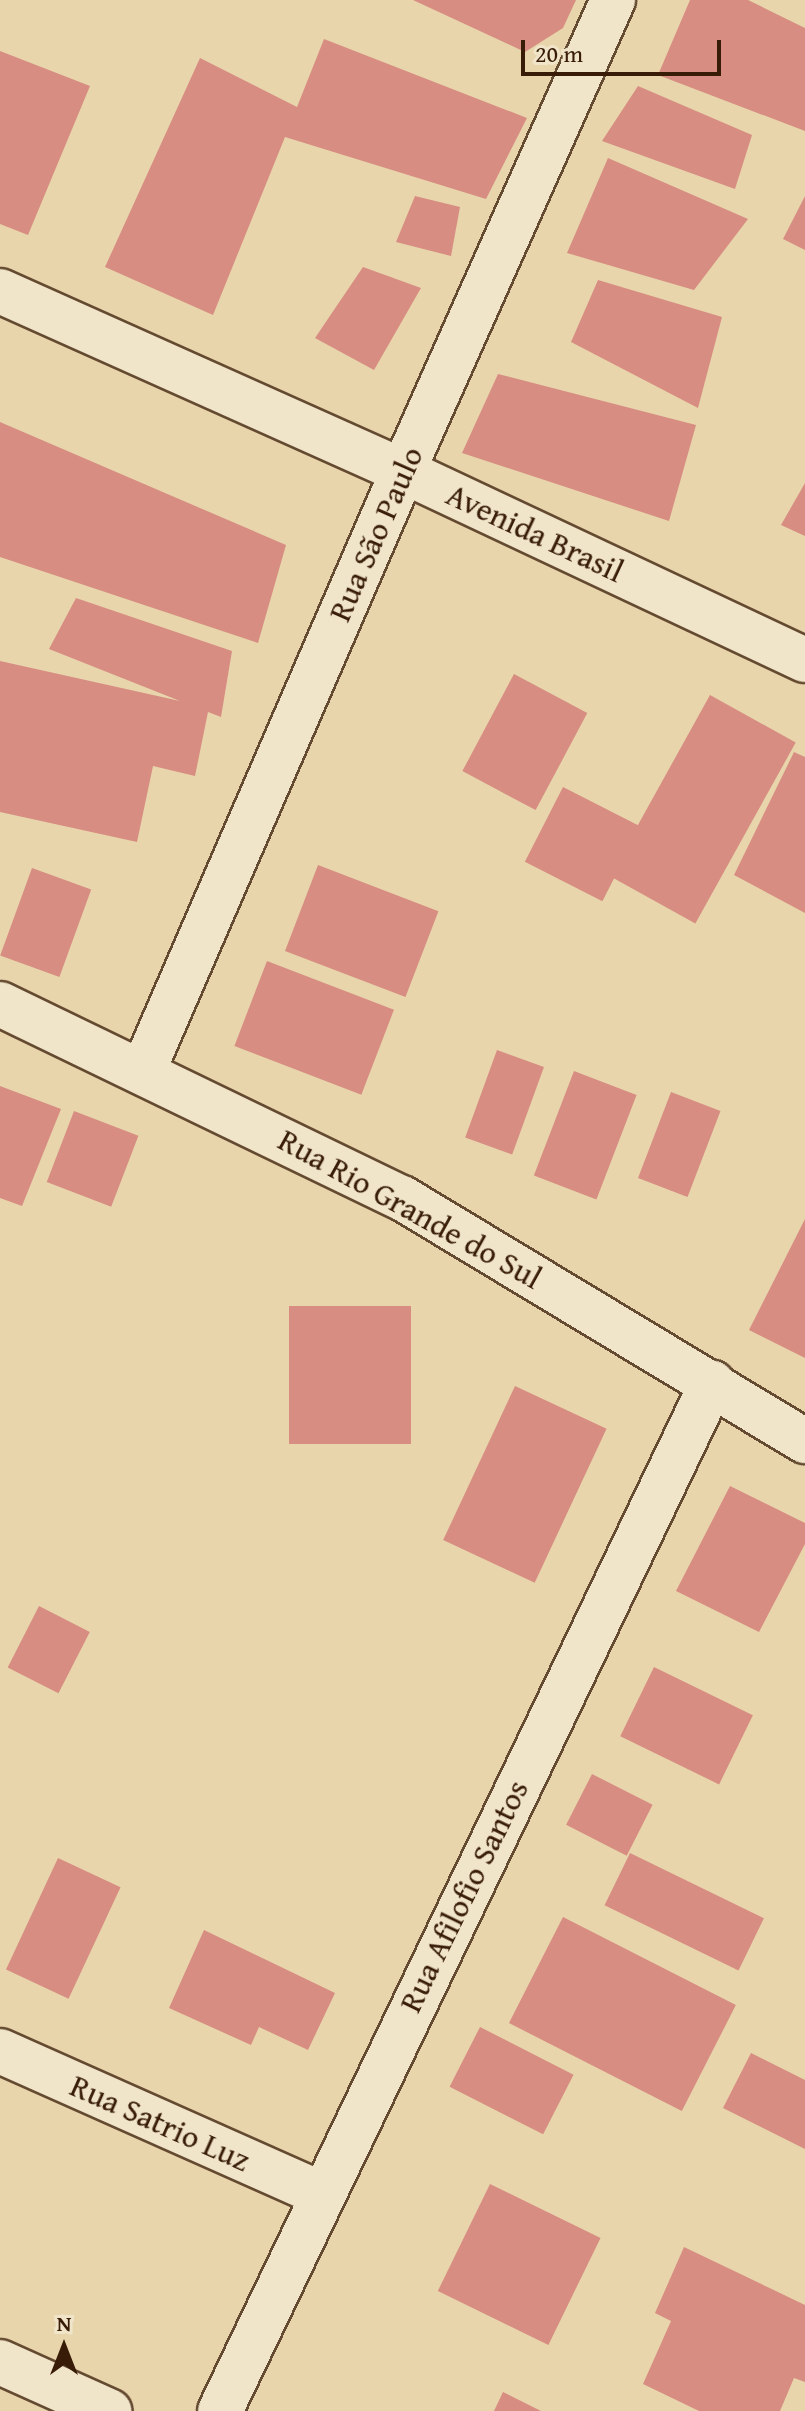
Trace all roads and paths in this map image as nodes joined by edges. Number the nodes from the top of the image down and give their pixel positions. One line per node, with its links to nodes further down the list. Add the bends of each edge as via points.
1 (613, 0): 3 (street, Rua São Paulo)
2 (0, 291): 3 (street, Avenida Brasil)
3 (403, 471): 4 (street, Avenida Brasil); 6 (street, Rua São Paulo)
4 (805, 660)
5 (0, 1004): 6 (street, Rua Rio Grande do Sul)
6 (143, 1071): 7 (street, Rua Rio Grande do Sul, via 402,1198)
7 (712, 1383): 8 (street, Rua Rio Grande do Sul); 10 (street, Rua Afilofio Santos)
8 (805, 1441)
9 (0, 2051): 10 (street, Rua Satrio Luz)
10 (321, 2194): 13 (street, Rua Afilofio Santos)
11 (0, 2362): 12 (street)
12 (109, 2411)
13 (220, 2411)

